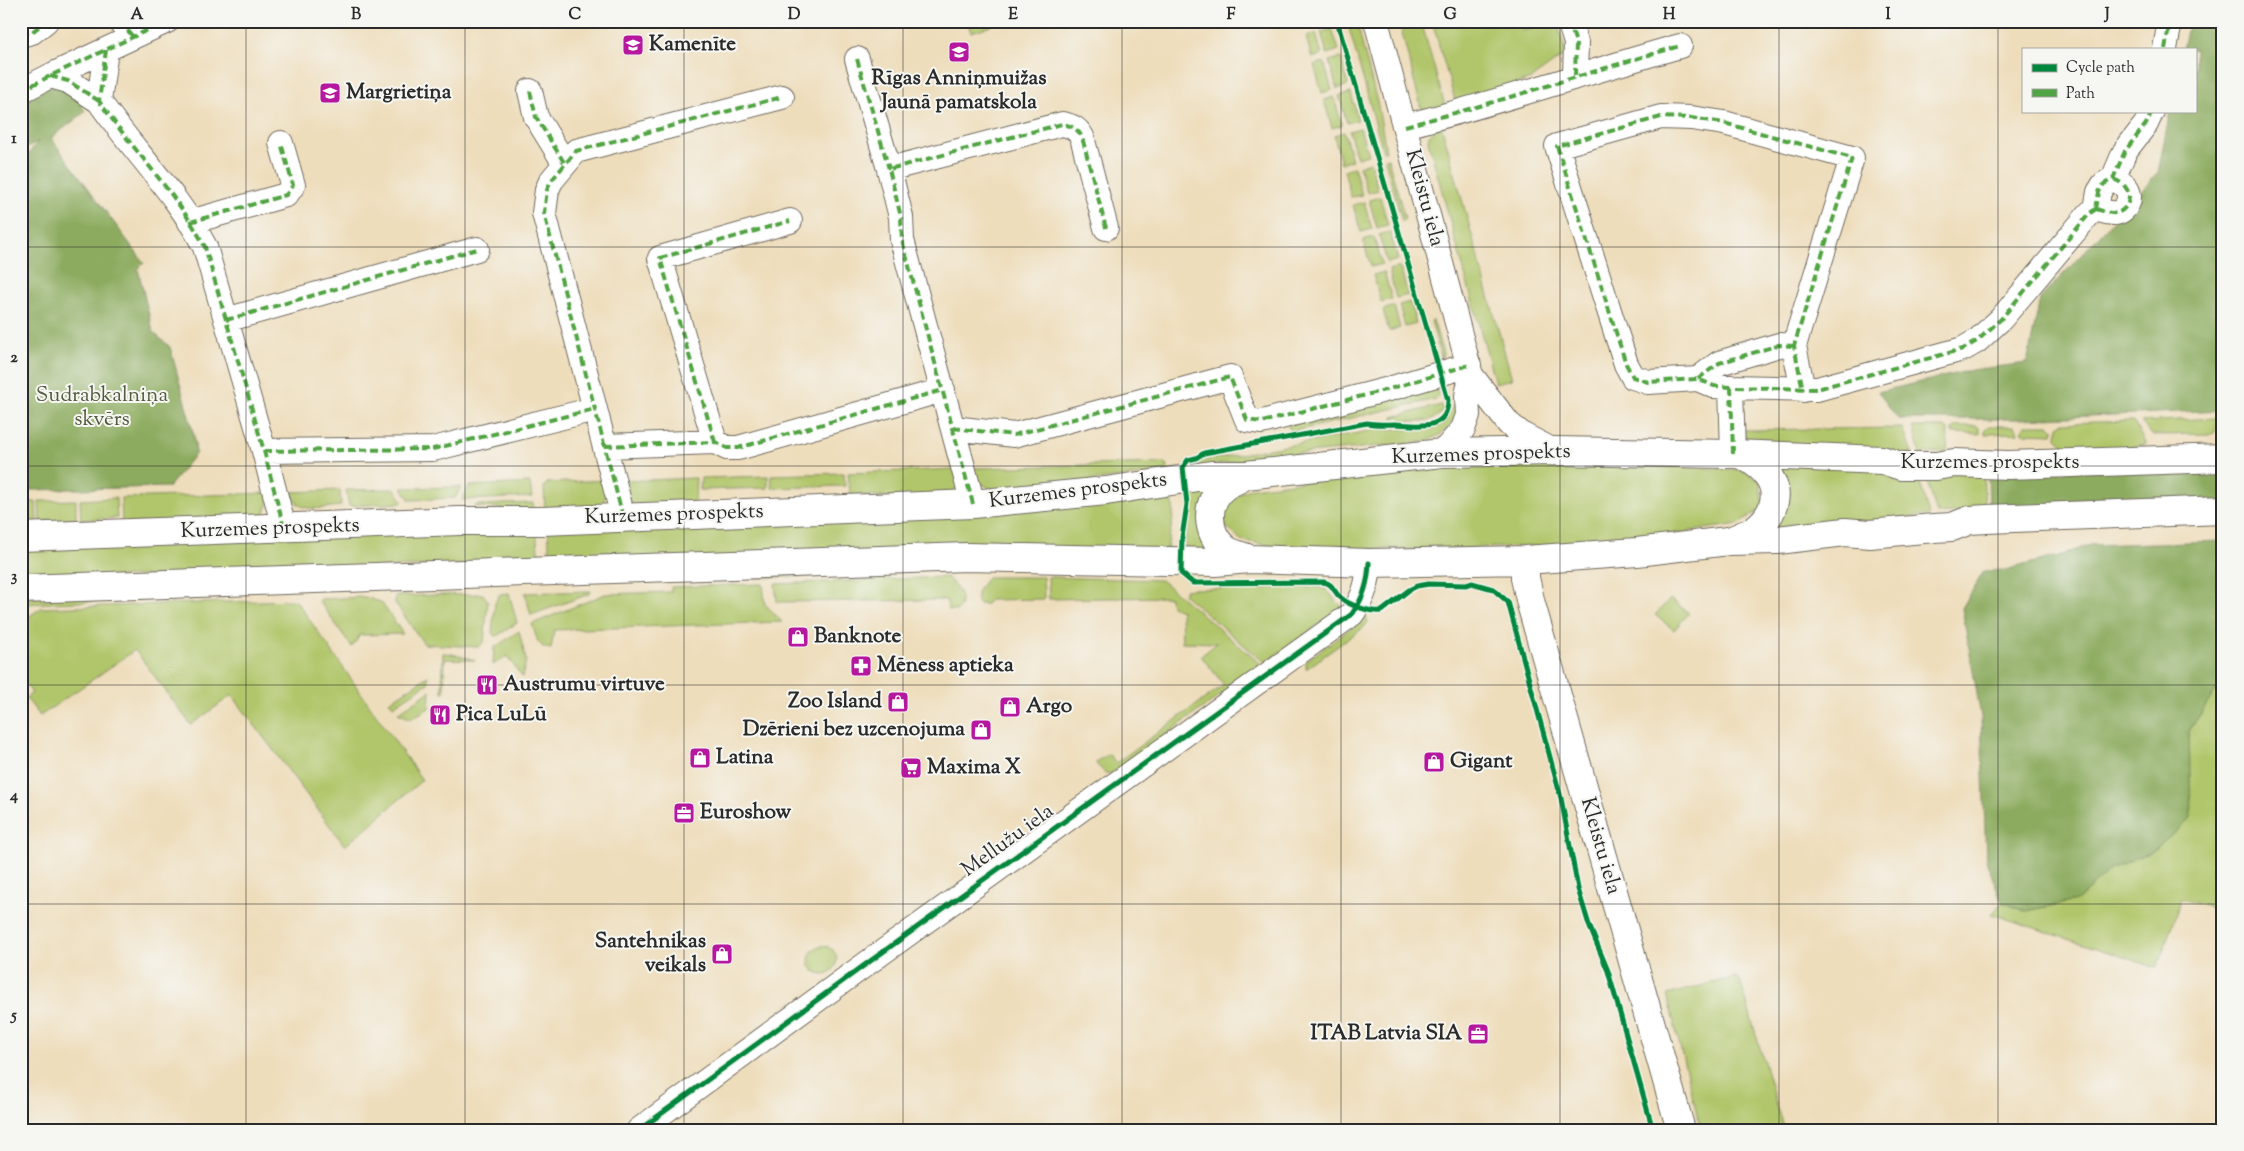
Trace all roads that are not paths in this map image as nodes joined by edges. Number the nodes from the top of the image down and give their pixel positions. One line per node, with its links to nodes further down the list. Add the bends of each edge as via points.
1 (46, 21): 7 (street, via 32,32)
2 (167, 21): 6 (street)
3 (1376, 21): 19 (street, Kleistu iela)
4 (1570, 21): 13 (street, via 1576,43)
5 (2170, 21): 9 (street)
6 (126, 29): 10 (street)
7 (21, 35)
8 (1680, 46): 13 (street)
9 (2165, 48)
10 (106, 50): 12 (street); 17 (street)
11 (857, 59): 22 (street)
12 (50, 76): 15 (street); 17 (street, via 68,81)
13 (1575, 76): 19 (street)
14 (530, 90): 21 (street, via 536,117)
15 (21, 92)
16 (782, 97): 21 (street, via 576,151)
17 (99, 101): 24 (street)
18 (2152, 112): 33 (street, via 2126,151 2113,179 2128,190 2127,205 2113,213 2096,209 2090,213 2001,319 1977,341 1949,354 1833,386)
19 (1405, 126): 29 (street, Kleistu iela)
20 (281, 144): 24 (street, via 293,185 286,195)
21 (565, 164): 34 (street, via 547,190 544,213)
22 (889, 169): 25 (street, via 1062,124 1070,125 1082,137); 32 (street, via 901,217 902,240)
23 (790, 221): 36 (street, via 660,258)
24 (190, 222): 27 (street, via 205,247)
25 (1106, 228)
26 (477, 249): 27 (street)
27 (226, 320): 38 (street)
28 (1794, 346): 30 (street, via 1779,345 1719,363); 30 (street, via 1852,158 1724,123 1691,118 1661,117 1557,146 1626,364 1633,377 1648,382); 33 (street)
29 (1470, 370): 35 (street, via 1262,422 1247,420 1230,377 1014,435); 39 (street, Kleistu iela, via 1509,424); 40 (street, Kleistu iela, via 1468,416 1463,429)
30 (1698, 379): 31 (street, via 1714,386)
31 (1731, 387): 33 (street); 41 (street)
32 (943, 390): 35 (street); 36 (street, via 738,448 728,448)
33 (1803, 390)
34 (595, 408): 37 (street); 38 (street, via 433,449)
35 (953, 428): 44 (street)
36 (715, 442): 37 (street)
37 (604, 446): 46 (street)
38 (264, 451): 47 (street)
39 (1554, 451): 40 (main road, Kurzemes prospekts); 41 (main road, Kurzemes prospekts)
40 (1442, 453): 43 (main road, Kurzemes prospekts)
41 (1739, 455): 42 (main road, Kurzemes prospekts, via 1882,460 1920,467 1954,463 2008,465); 49 (main road, via 1766,471 1775,490 1775,501 1769,516 1753,531)
42 (2223, 458)
43 (1246, 475): 44 (main road, Kurzemes prospekts, via 1211,475 1106,491); 50 (main road, via 1223,487 1213,501 1209,515 1212,532 1226,550)
44 (973, 504): 46 (main road, Kurzemes prospekts)
45 (2223, 510): 49 (main road, via 1970,520 1952,526 1870,534 1845,532 1778,540)
46 (622, 517): 47 (main road, Kurzemes prospekts)
47 (284, 528): 48 (main road, Kurzemes prospekts)
48 (21, 537)
49 (1728, 541): 51 (main road)
50 (1250, 559): 52 (main road); 53 (main road, via 1215,562 967,557)
51 (1525, 560): 52 (main road); 55 (main road, Kleistu iela, via 1531,604)
52 (1369, 563): 54 (street, Mellužu iela, via 1363,599 1352,614)
53 (21, 589)
54 (640, 1130)
55 (1680, 1130)

